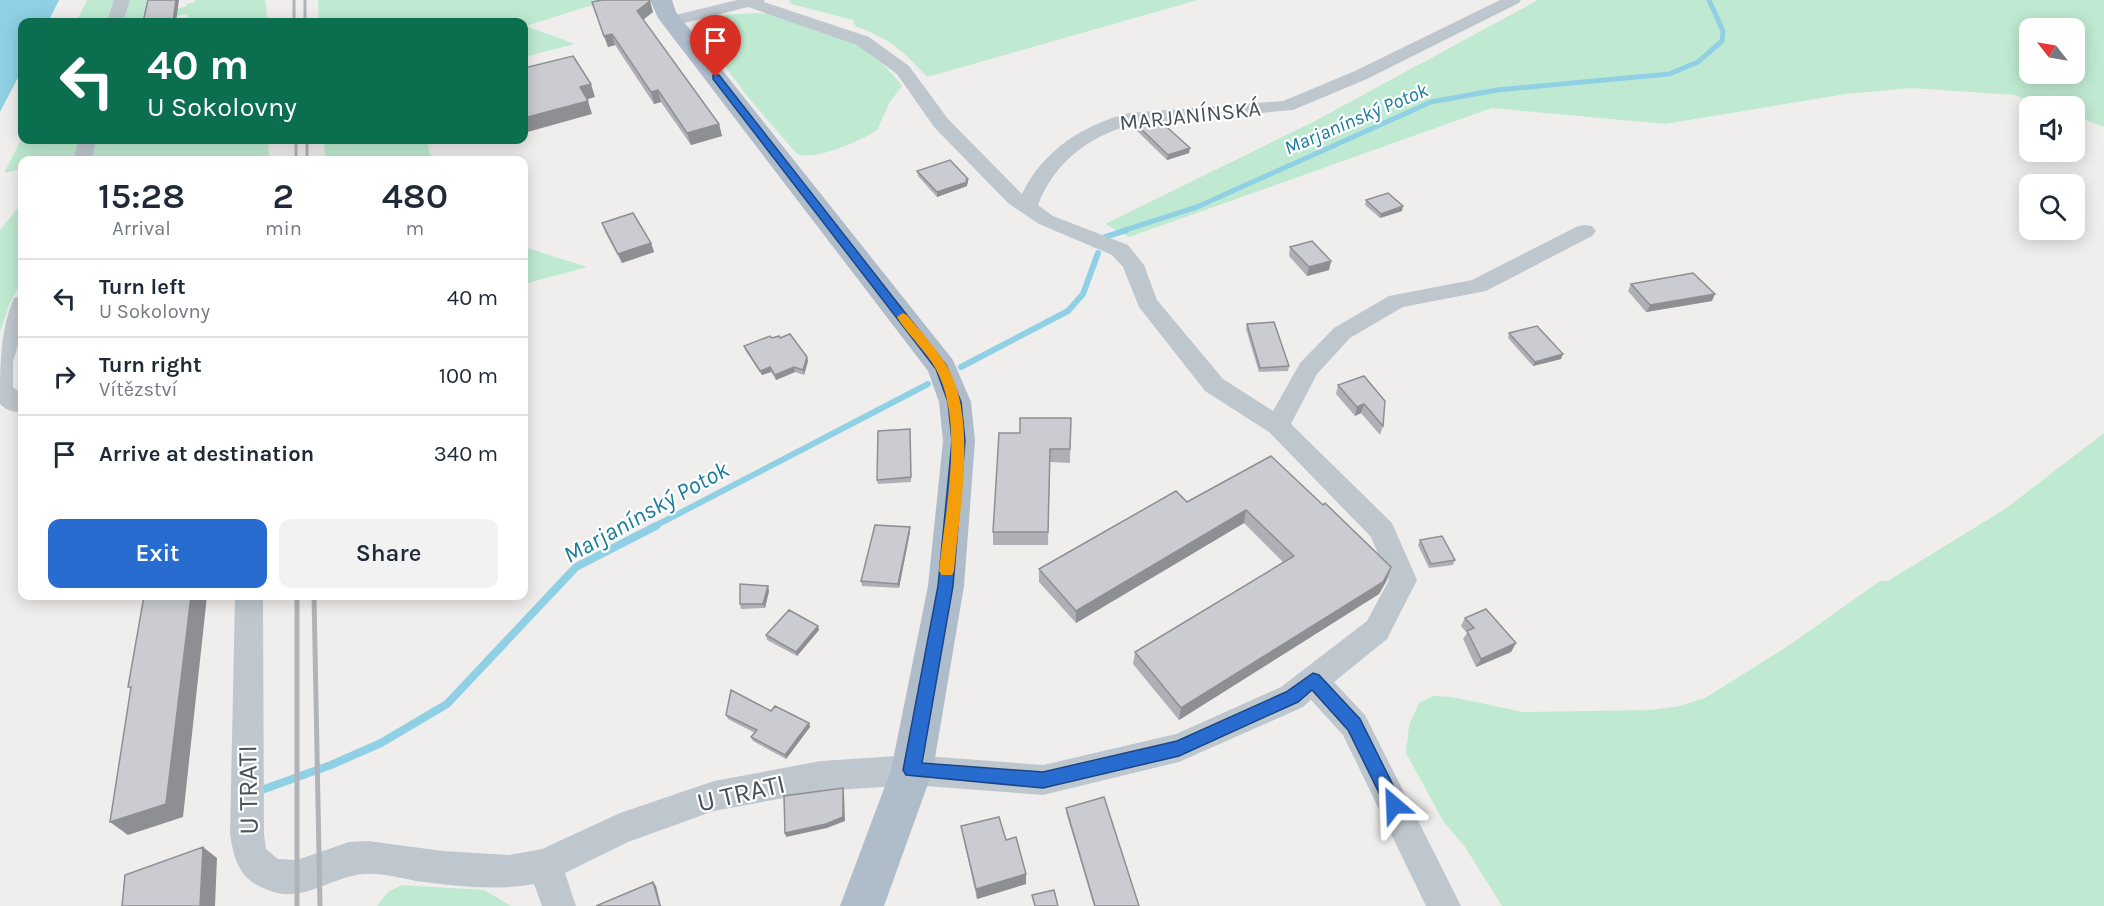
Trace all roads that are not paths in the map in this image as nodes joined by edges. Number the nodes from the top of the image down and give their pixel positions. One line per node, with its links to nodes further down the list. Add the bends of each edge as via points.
1 (122, 0): 5 (street)
2 (1513, 0): 6 (street, MARJANÍNSKÁ, via 1361,75 1286,106 1111,123 1061,152 1033,187)
3 (753, 1): 4 (street); 6 (street, via 863,41 903,70 941,123)
4 (667, 10): 13 (main road, via 942,368 954,402 958,441 945,586)
5 (116, 18)
6 (1026, 208): 10 (street, via 1120,250 1133,266 1147,302 1214,385)
7 (1585, 231): 10 (street, via 1478,286 1397,301 1342,333 1308,369)
8 (18, 314): 9 (street, via 1,361 1,390)
9 (18, 404)
10 (1278, 426): 12 (street, via 1382,531 1403,580 1377,630)
11 (249, 600): 14 (street, U TRATI, via 247,834 250,856 261,869 278,876 297,877 349,859 368,857 442,868 509,872)
12 (1313, 680): 13 (street, U TRATI, via 1292,697 1179,748 1043,780); 17 (street, via 1354,725)
13 (912, 770): 14 (street, U TRATI, via 821,776 714,796 620,829); 16 (main road)
14 (545, 865): 15 (street)
15 (559, 906)
16 (862, 906)
17 (1444, 906)

